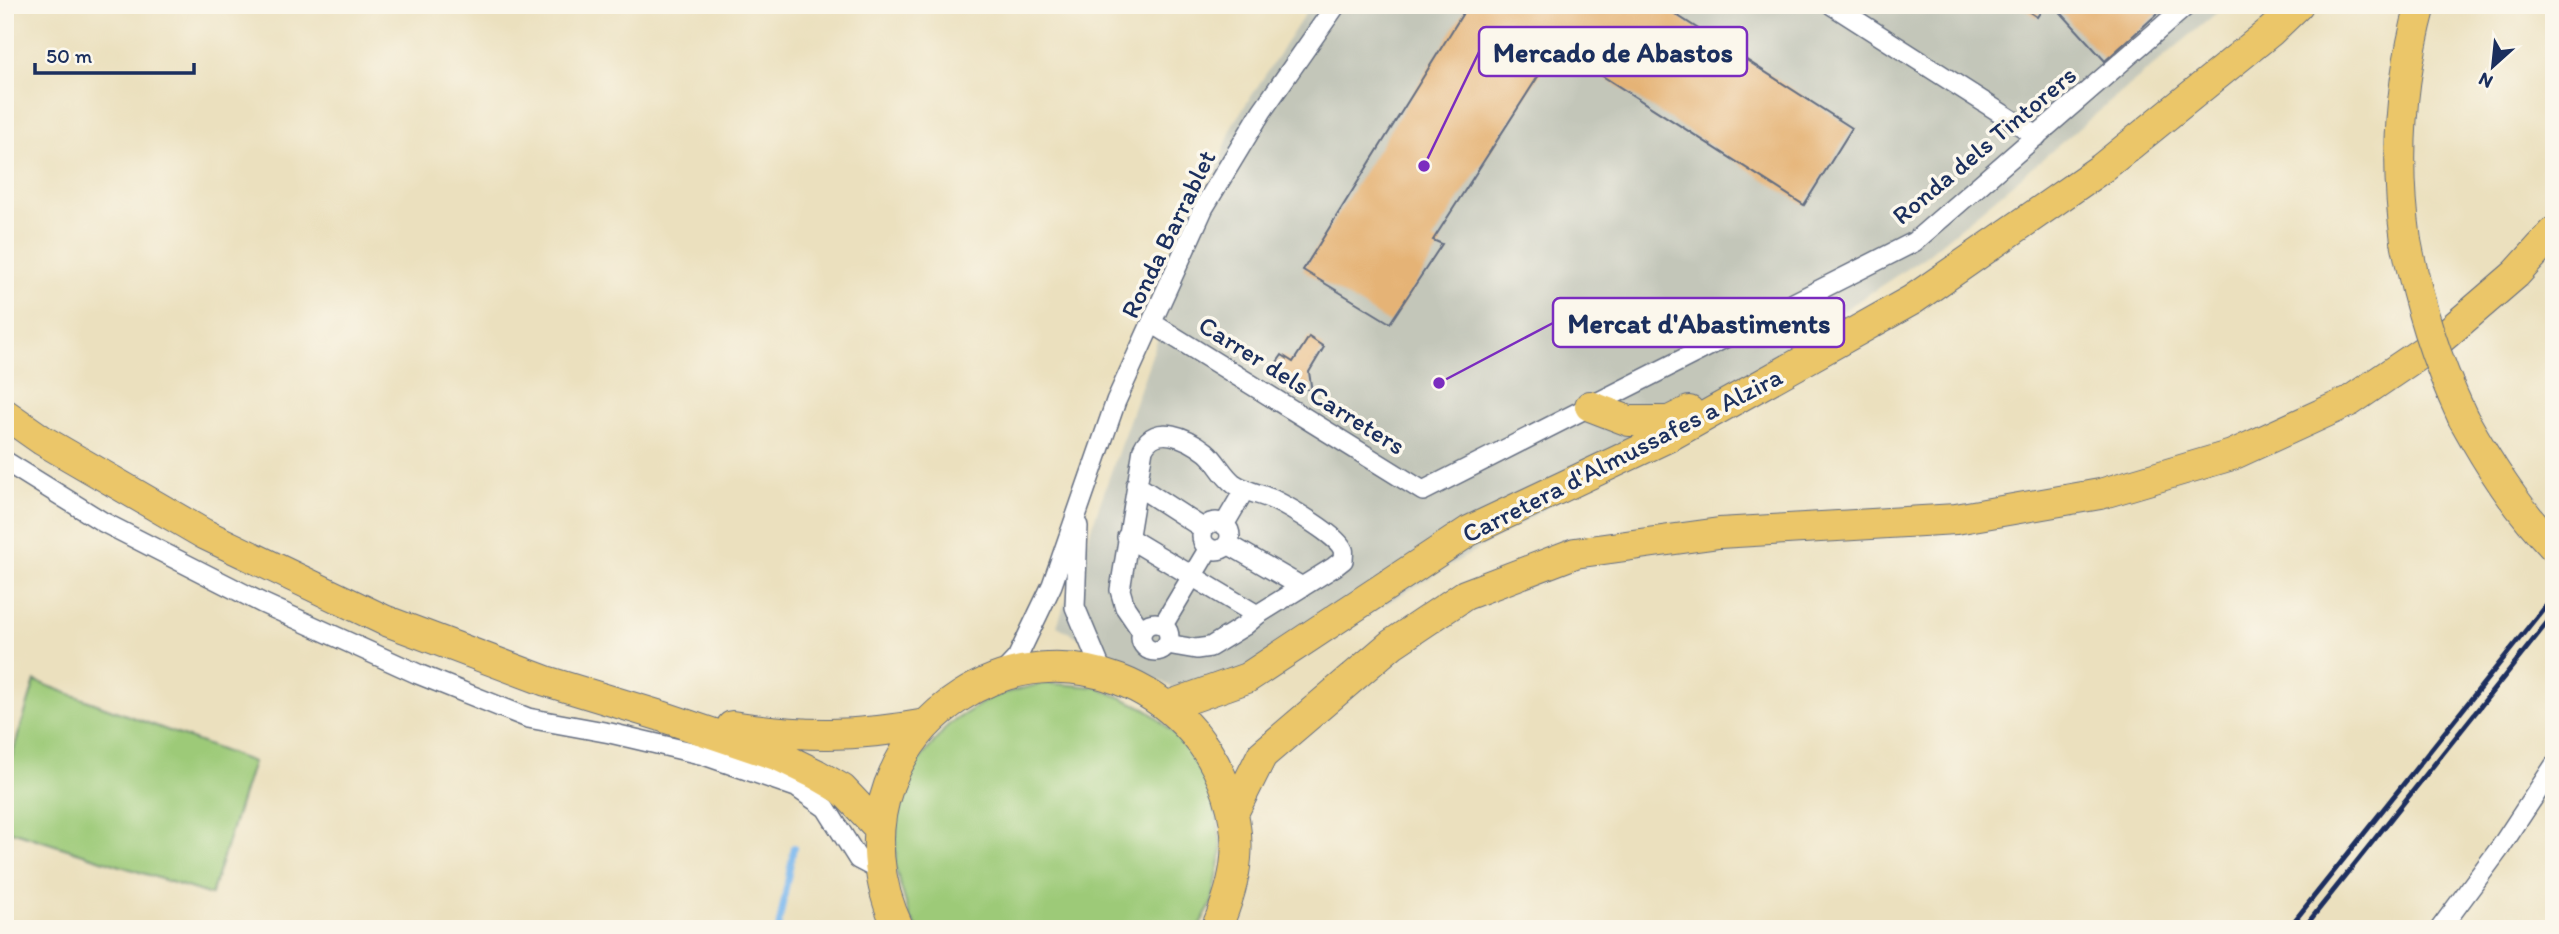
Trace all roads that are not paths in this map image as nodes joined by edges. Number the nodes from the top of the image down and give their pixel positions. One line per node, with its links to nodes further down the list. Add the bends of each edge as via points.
1 (1336, 5): 9 (street, Ronda Barrablet, via 1262,111 1205,207)
2 (2187, 5): 6 (street, Ronda dels Tintorers)
3 (2298, 5): 8 (main road, Carretera d'Almussafes a Alzira, via 2102,169)
4 (2421, 5): 19 (main road, bridge, via 2400,133 2401,206 2416,292 2435,356 2463,418 2513,499)
5 (1834, 6): 6 (street)
6 (2037, 136): 10 (street, Ronda dels Tintorers, via 1914,242)
7 (2554, 232): 30 (main road, via 2516,274 2437,342 2350,401 2232,455 2100,494 1956,519 1719,533 1575,553 1465,594 1392,644 1262,755)
8 (1912, 300): 10 (main road, via 1669,421 1629,422); 26 (main road, Carretera d'Almussafes a Alzira, via 1668,437 1469,531 1247,678)
9 (1152, 323): 15 (street, Carrer dels Carreters); 16 (street, Ronda Barrablet, via 1116,401)
10 (1590, 406): 15 (street, Ronda dels Tintorers)
11 (5, 414): 27 (main road, via 204,534 384,620 546,681)
12 (5, 461): 32 (street, via 103,522 262,603 418,674 528,718 704,755 796,787 826,808 859,859)
13 (1136, 485): 14 (street, via 1143,449 1157,434 1192,443); 17 (street); 18 (street)
14 (1245, 489): 17 (street); 21 (street, via 1274,500 1337,539 1343,560)
15 (1423, 491)
16 (1079, 503): 24 (street, via 1075,607); 25 (street, Ronda Barrablet, via 1052,585 1017,658)
17 (1216, 536): 20 (street); 21 (street)
18 (1127, 537): 20 (street); 23 (street, via 1120,590 1125,607 1142,632 1154,623)
19 (2554, 547)
20 (1192, 575): 22 (street); 23 (street)
21 (1302, 587): 22 (street)
22 (1257, 615): 23 (street, via 1210,647 1196,649)
23 (1165, 635)
24 (1103, 674): 25 (main road, via 1033,669); 26 (main road)
25 (999, 677): 28 (main road, via 964,694)
26 (1168, 706): 30 (main road, via 1198,736 1220,772)
27 (661, 716): 28 (main road, via 828,736); 31 (main road, via 816,774 842,789)
28 (926, 724): 31 (main road, via 894,772)
29 (2554, 766): 35 (street)
30 (1233, 813): 34 (main road, via 1237,856 1229,899)
31 (879, 828): 32 (main road)
32 (879, 870): 33 (main road)
33 (892, 923)
34 (1216, 929)
35 (2440, 929)

